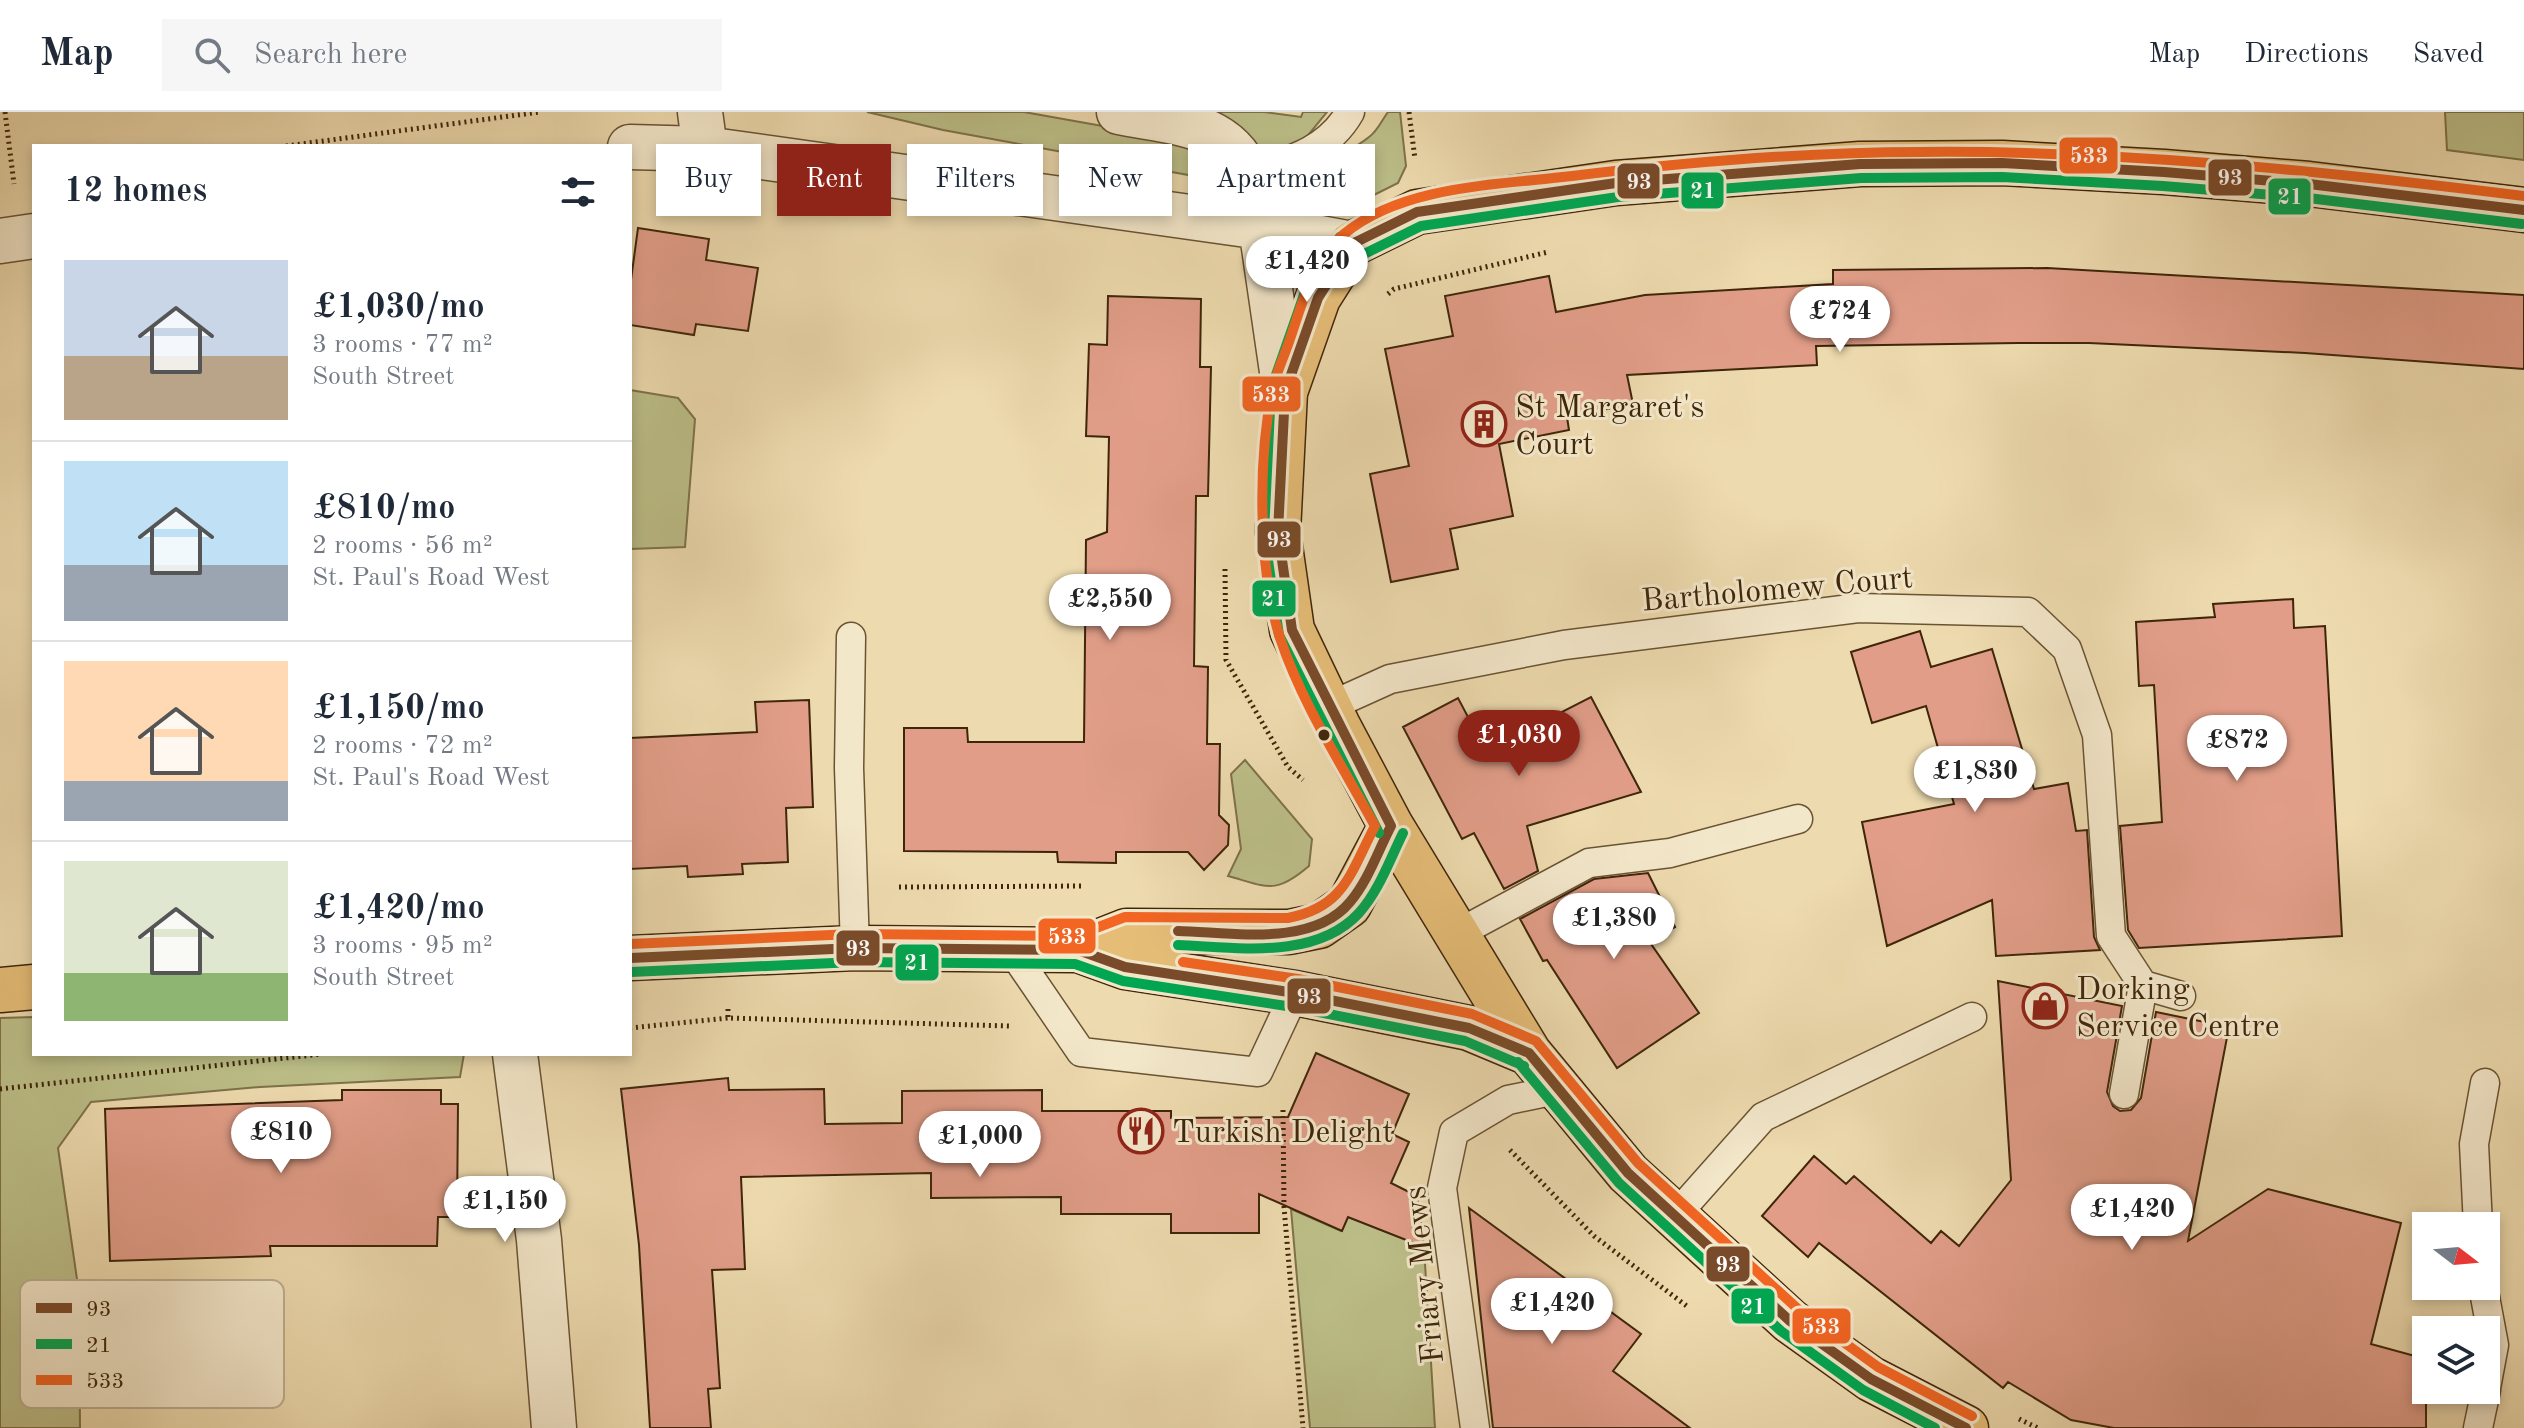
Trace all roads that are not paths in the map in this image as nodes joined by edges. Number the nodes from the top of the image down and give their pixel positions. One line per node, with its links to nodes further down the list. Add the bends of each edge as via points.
1 (1119, 112): 4 (street, via 1202,127)
2 (1350, 112): 5 (lane, via 1339,131)
3 (702, 131): 6 (street); 9 (street, via 813,161 931,183)
4 (1228, 144)
5 (1321, 144)
6 (632, 147)
7 (2524, 210): 12 (main road, via 2164,172 2002,163 1860,164 1616,183 1417,212)
8 (1259, 216): 9 (street)
9 (1261, 227): 12 (street); 13 (street)
10 (32, 236): 11 (street)
11 (0, 241)
12 (1352, 244): 13 (main road, via 1318,298)
13 (1285, 392): 15 (main road, via 1278,532 1292,630)
14 (851, 637): 19 (lane)
15 (1328, 707): 17 (main road); 23 (lane, Bartholomew Court, via 1390,679 1564,645 1858,608 2028,612 2067,649 2097,735 2111,936)
16 (1798, 819): 18 (lane, via 1670,853 1589,863)
17 (1391, 826): 18 (main road); 21 (main road, via 1349,905 1319,926 1289,932 1126,931)
18 (1455, 935): 29 (main road)
19 (855, 948): 20 (main road); 22 (main road)
20 (1010, 948): 21 (main road); 26 (lane, via 1081,1052 1258,1072)
21 (1078, 950): 26 (main road, via 1125,967)
22 (632, 958)
23 (2143, 985): 27 (lane); 33 (lane)
24 (32, 987): 25 (main road)
25 (0, 990)
26 (1295, 993): 29 (main road, via 1469,1028)
27 (2181, 996)
28 (1972, 1017): 35 (lane, via 1763,1117)
29 (1529, 1053): 32 (main road)
30 (515, 1056): 37 (street, via 539,1240)
31 (2485, 1083): 34 (lane, via 2474,1144)
32 (1556, 1090): 35 (main road, via 1628,1173); 38 (lane, Friary Mews, via 1508,1100 1454,1132 1442,1188)
33 (2124, 1094)
34 (2477, 1212)
35 (1676, 1215): 39 (main road, via 1790,1321 1871,1379)
36 (2483, 1404): 40 (lane)
37 (554, 1428)
38 (1475, 1428)
39 (1966, 1428)
40 (2478, 1428)

